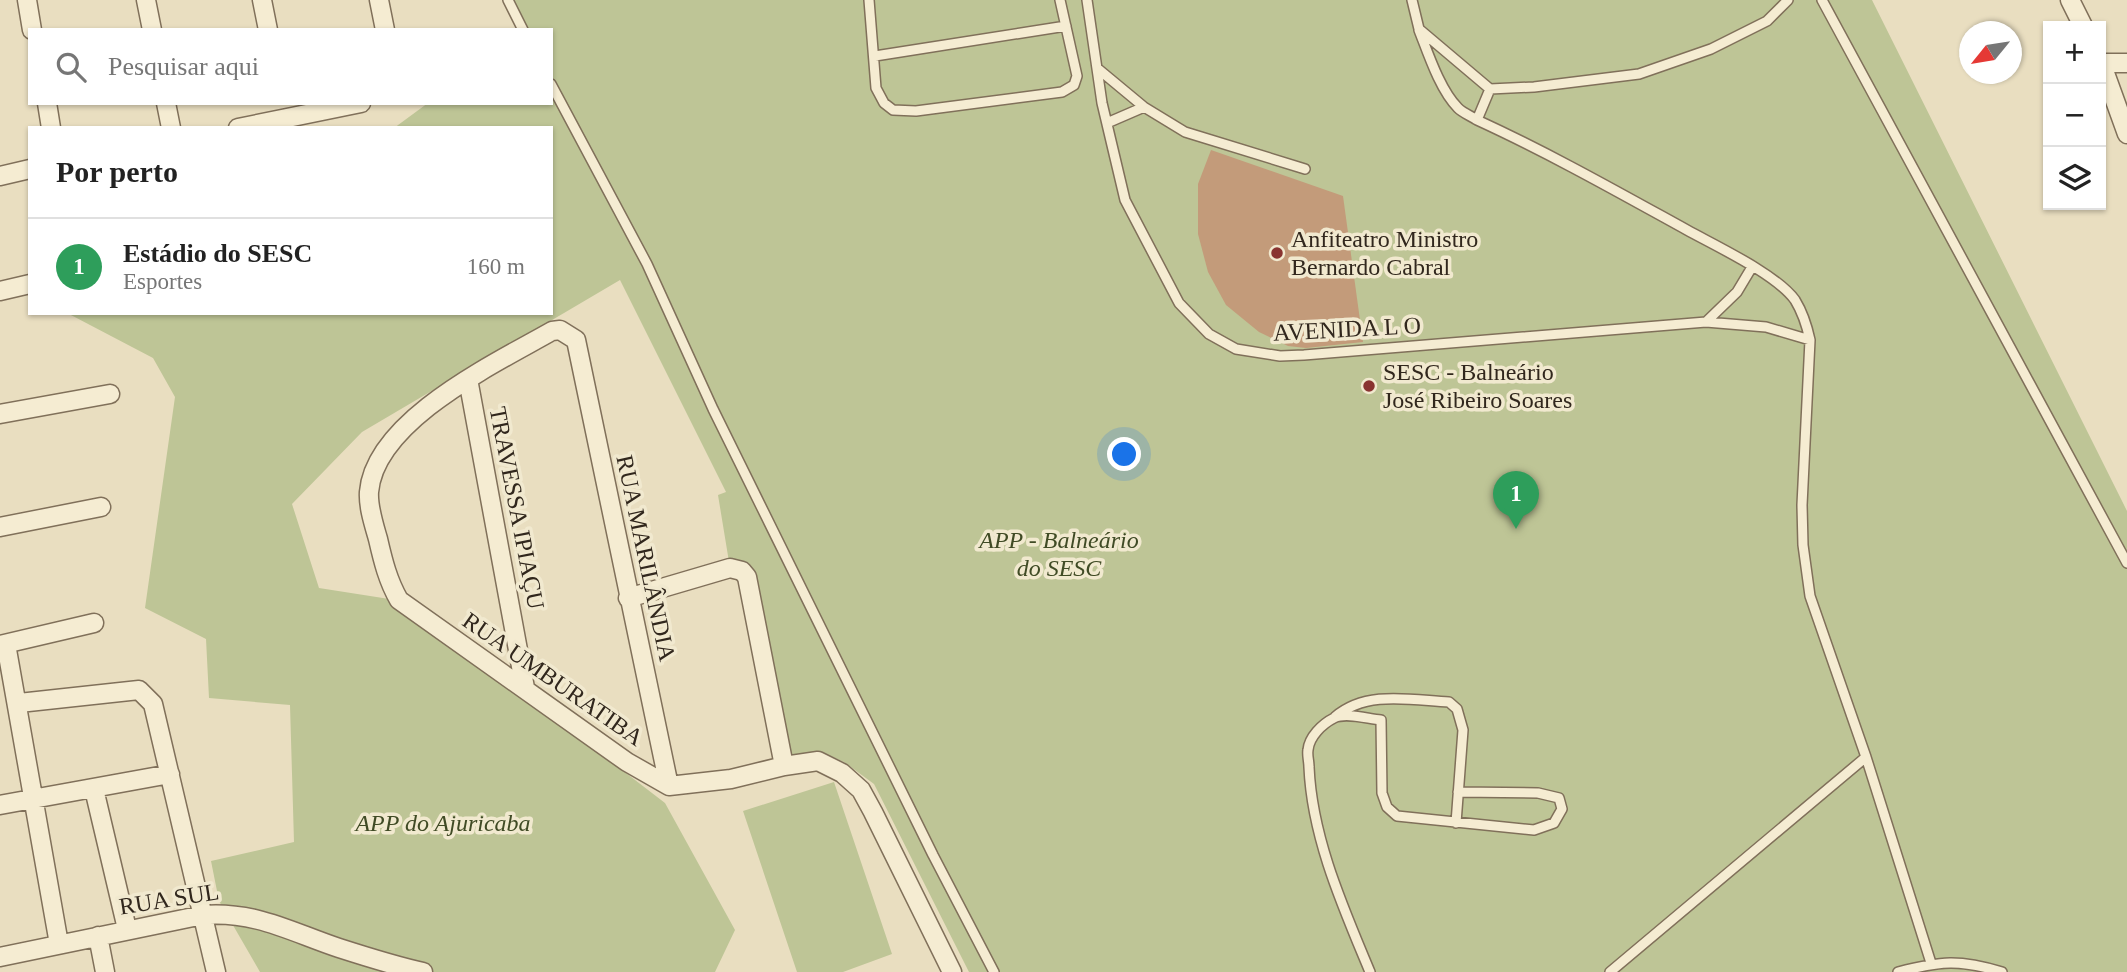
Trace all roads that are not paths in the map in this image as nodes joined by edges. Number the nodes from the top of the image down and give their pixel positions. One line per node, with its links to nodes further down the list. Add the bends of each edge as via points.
1 (27, 0): 15 (street)
2 (146, 0): 16 (street)
3 (262, 0): 17 (street)
4 (379, 0): 18 (street)
5 (509, 0): 19 (lane)
6 (869, 0): 21 (lane)
7 (1060, 0): 14 (lane)
8 (1087, 0): 24 (lane, AVENIDA L O)
9 (1412, 0): 20 (lane)
10 (1787, 0): 27 (lane, via 1767,21 1711,49 1639,74)
11 (1822, 0): 53 (lane)
12 (2070, 0): 13 (street)
13 (2080, 21)
14 (1066, 26): 21 (lane); 21 (lane, via 1077,76 1074,85 1062,92 893,110 876,88)
15 (32, 28)
16 (152, 28)
17 (268, 28)
18 (385, 28)
19 (522, 28)
20 (1419, 29): 27 (lane); 33 (lane, via 1431,62 1457,107)
21 (875, 56)
22 (2106, 63): 23 (street)
23 (2127, 63)
24 (1097, 68): 31 (lane); 34 (lane, AVENIDA L O)
25 (2106, 77): 38 (street)
26 (553, 88): 80 (lane, via 647,264 713,410)
27 (1490, 89): 33 (lane)
28 (47, 105): 35 (street)
29 (166, 105): 36 (street)
30 (340, 105): 32 (street)
31 (1144, 107): 34 (lane); 40 (lane, via 1185,132)
32 (286, 110): 37 (street)
33 (1478, 120): 42 (lane)
34 (1107, 123): 45 (lane, AVENIDA L O, via 1125,200 1179,303 1209,334 1236,349 1304,355)
35 (51, 126)
36 (171, 126)
37 (243, 126)
38 (2127, 134)
39 (28, 169): 41 (street)
40 (1306, 169)
41 (0, 176)
42 (1752, 267): 45 (lane, via 1737,292); 47 (lane, via 1794,299)
43 (28, 284): 44 (street)
44 (0, 291)
45 (1706, 322): 47 (lane, AVENIDA L O, via 1766,327)
46 (576, 340): 48 (street, RUA UMBURATIBA, via 560,330 552,331); 54 (street, RUA MARILÂNDIA)
47 (1810, 340): 60 (lane, via 1803,545 1810,596)
48 (468, 379): 57 (street, TRAVESSA IPIAÇU); 57 (street, RUA UMBURATIBA, via 398,432 374,471 369,493 373,519 386,572 399,600)
49 (110, 394): 50 (street)
50 (0, 414)
51 (101, 507): 52 (street)
52 (0, 527)
53 (2127, 563)
54 (628, 598): 61 (street, via 730,568 747,577); 63 (street, RUA MARILÂNDIA)
55 (94, 623): 56 (street)
56 (3, 644): 58 (street)
57 (526, 688): 63 (street, RUA UMBURATIBA, via 627,762)
58 (19, 703): 62 (street, via 139,690 157,713); 66 (street)
59 (1334, 718): 65 (lane, via 1346,707 1374,699 1449,702 1457,709 1462,730); 68 (lane, via 1381,720 1382,793 1397,816); 81 (lane, via 1316,731 1308,750 1309,790 1343,906)
60 (1866, 757): 74 (lane); 82 (lane)
61 (784, 766): 63 (street, via 731,779); 79 (street, via 818,761 860,790)
62 (170, 774): 64 (street); 69 (street)
63 (669, 786)
64 (94, 789): 66 (street); 70 (street)
65 (1458, 792): 68 (lane); 68 (lane, via 1538,793 1559,797 1562,809 1554,823 1534,830)
66 (34, 799): 67 (street); 72 (street)
67 (0, 805)
68 (1456, 823)
69 (204, 915): 70 (street, RUA SUL); 77 (street); 78 (street, RUA SUL, via 238,914 258,919)
70 (127, 929): 71 (street, RUA SUL)
71 (98, 936): 72 (street, RUA SUL); 76 (street)
72 (59, 944): 73 (street, RUA SUL)
73 (0, 957)
74 (1938, 966): 75 (lane); 84 (lane, via 1960,962)
75 (1921, 969): 83 (lane)
76 (105, 972)
77 (216, 972)
78 (423, 972)
79 (952, 972)
80 (994, 972)
81 (1370, 972)
82 (1610, 972)
83 (1898, 972)
84 (2003, 972)

